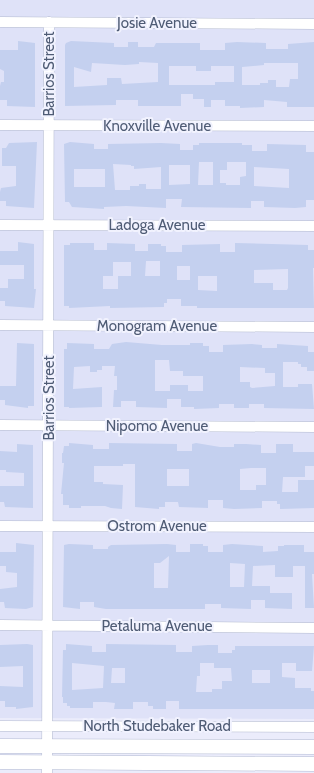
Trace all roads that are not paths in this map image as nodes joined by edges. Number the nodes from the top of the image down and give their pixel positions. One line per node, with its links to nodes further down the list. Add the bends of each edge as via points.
1 (0, 22): 2 (street, Josie Avenue)
2 (49, 22): 3 (street, Josie Avenue); 5 (street, Barrios Street)
3 (314, 24)
4 (0, 125): 5 (street, Knoxville Avenue)
5 (49, 126): 6 (street, Knoxville Avenue); 8 (street, Barrios Street)
6 (314, 126)
7 (0, 225): 8 (street, Ladoga Avenue)
8 (49, 225): 9 (street, Ladoga Avenue); 10 (street, Barrios Street)
9 (314, 226)
10 (49, 325): 11 (street, Monogram Avenue); 12 (street, Monogram Avenue); 14 (street, Barrios Street)
11 (0, 326)
12 (314, 327)
13 (0, 425): 14 (street, Nipomo Avenue)
14 (49, 425): 15 (street, Nipomo Avenue); 17 (street, Barrios Street)
15 (314, 427)
16 (0, 526): 17 (street, Ostrom Avenue)
17 (48, 526): 18 (street, Ostrom Avenue); 20 (street, Barrios Street)
18 (314, 527)
19 (0, 625): 20 (street, Petaluma Avenue)
20 (48, 625): 21 (street, Petaluma Avenue); 23 (street, Barrios Street)
21 (314, 628)
22 (0, 726): 23 (street, North Studebaker Road)
23 (47, 726): 24 (street, North Studebaker Road); 26 (street, Barrios Street)
24 (314, 727)
25 (0, 746): 26 (main road, North Studebaker Road)
26 (47, 747): 27 (main road, North Studebaker Road); 32 (street, Barrios Street)
27 (296, 747): 28 (main road, North Studebaker Road); 30 (main road)
28 (314, 747)
29 (0, 762): 32 (main road)
30 (296, 764): 31 (main road); 33 (main road)
31 (314, 764)
32 (47, 768): 33 (main road)
33 (155, 768)

